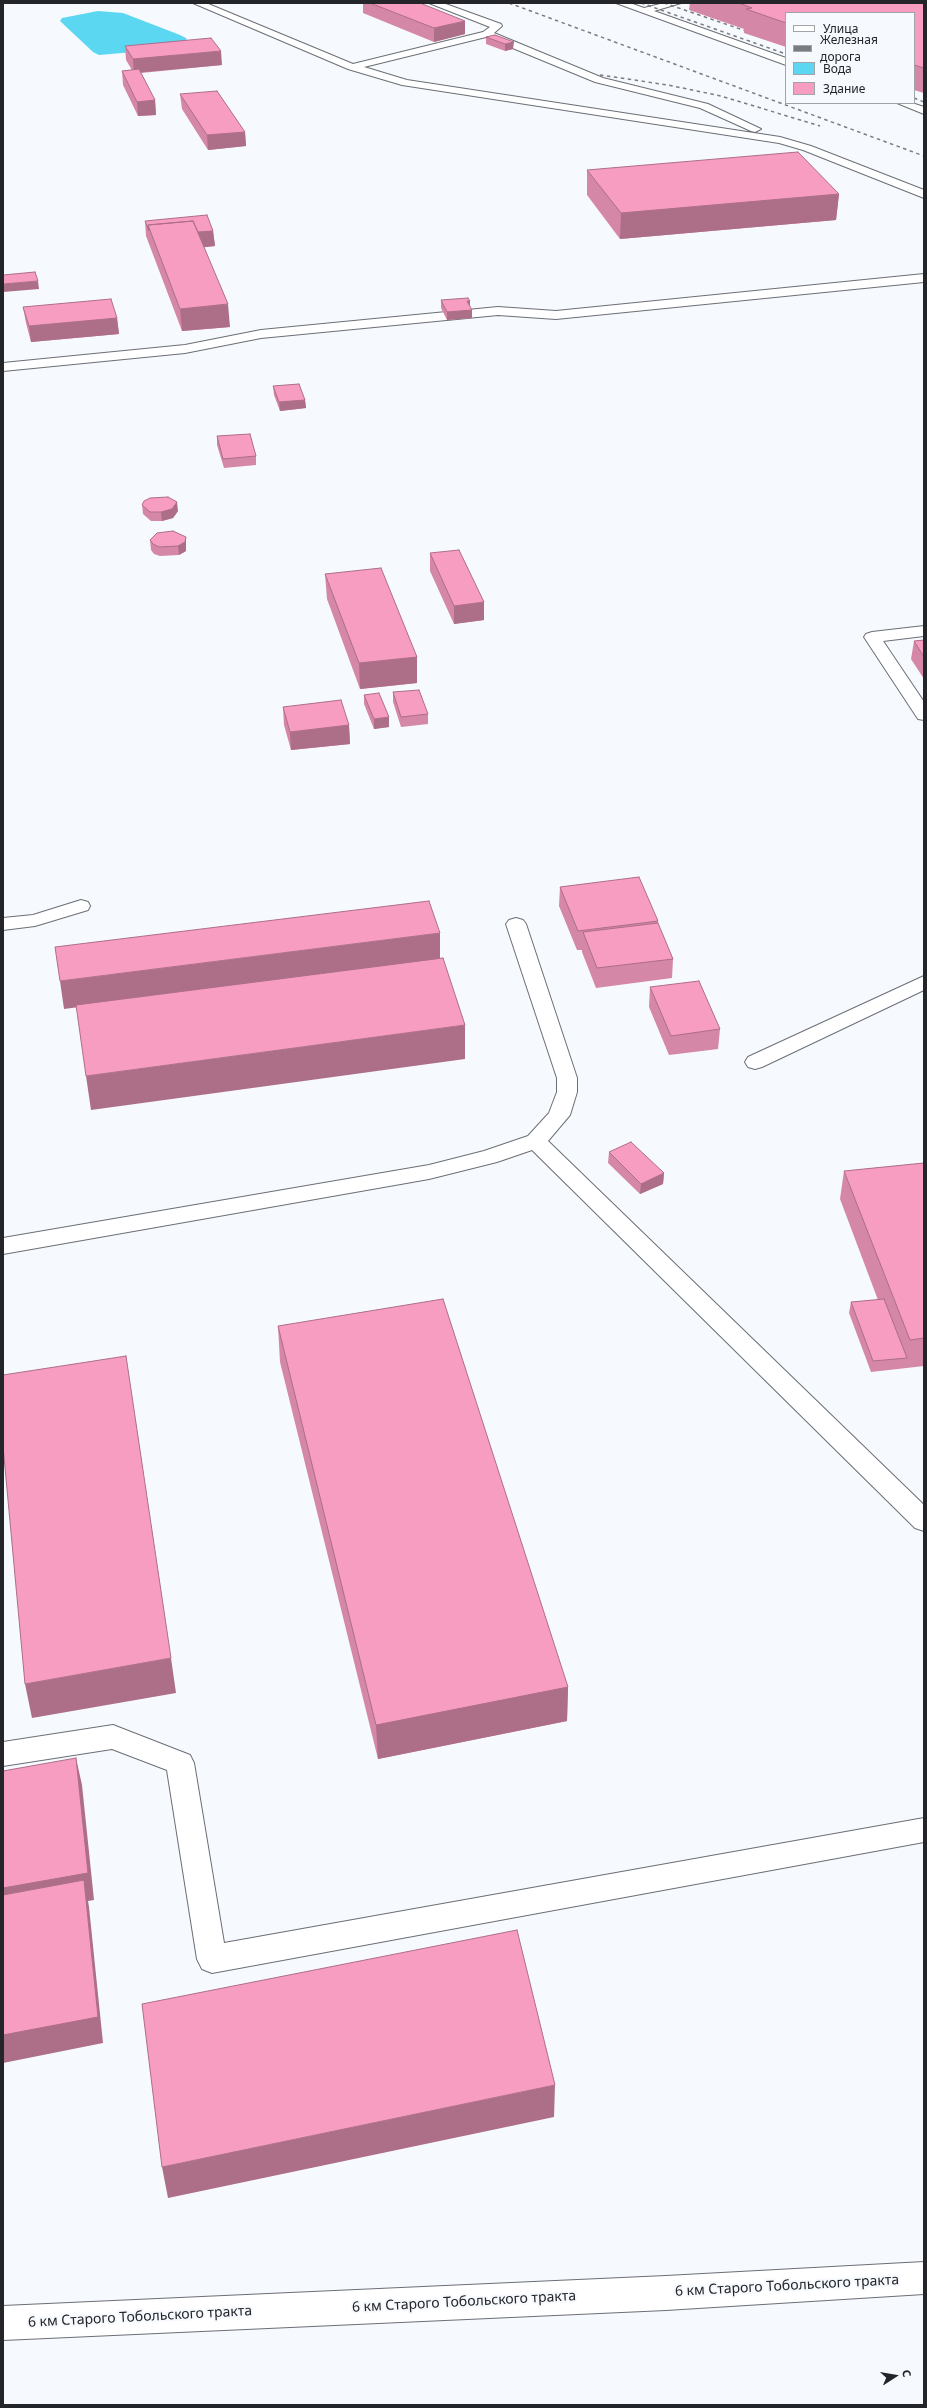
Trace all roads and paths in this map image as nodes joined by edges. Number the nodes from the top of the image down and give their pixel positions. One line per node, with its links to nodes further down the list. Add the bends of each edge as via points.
1 (198, 3): 8 (street)
2 (434, 3): 6 (street, via 497,26)
3 (621, 3): 5 (street)
4 (676, 3): 5 (street)
5 (644, 11): 7 (street)
6 (487, 34): 8 (street); 11 (street, via 599,80 704,106)
7 (785, 62)
8 (352, 67): 11 (street, via 406,83 438,89)
9 (905, 104): 10 (street)
10 (924, 111)
11 (780, 140): 12 (street, via 808,148)
12 (924, 194)
13 (924, 278): 14 (street, via 556,315 498,311 261,334 185,349)
14 (3, 367)
15 (924, 631): 16 (street, via 872,637)
16 (924, 715)
17 (81, 906): 18 (street, via 35,920)
18 (3, 924)
19 (516, 924): 22 (street, via 567,1078 567,1092 559,1115)
20 (924, 982): 21 (street)
21 (755, 1062)
22 (536, 1141): 23 (street, via 489,1158 430,1172); 24 (street)
23 (3, 1246)
24 (924, 1521)
25 (3, 1754): 26 (street, via 112,1737 180,1763 212,1959)
26 (924, 1830)
27 (924, 2278): 28 (street, 6 км Старого Тобольского тракта, via 658,2294)
28 (3, 2323)

